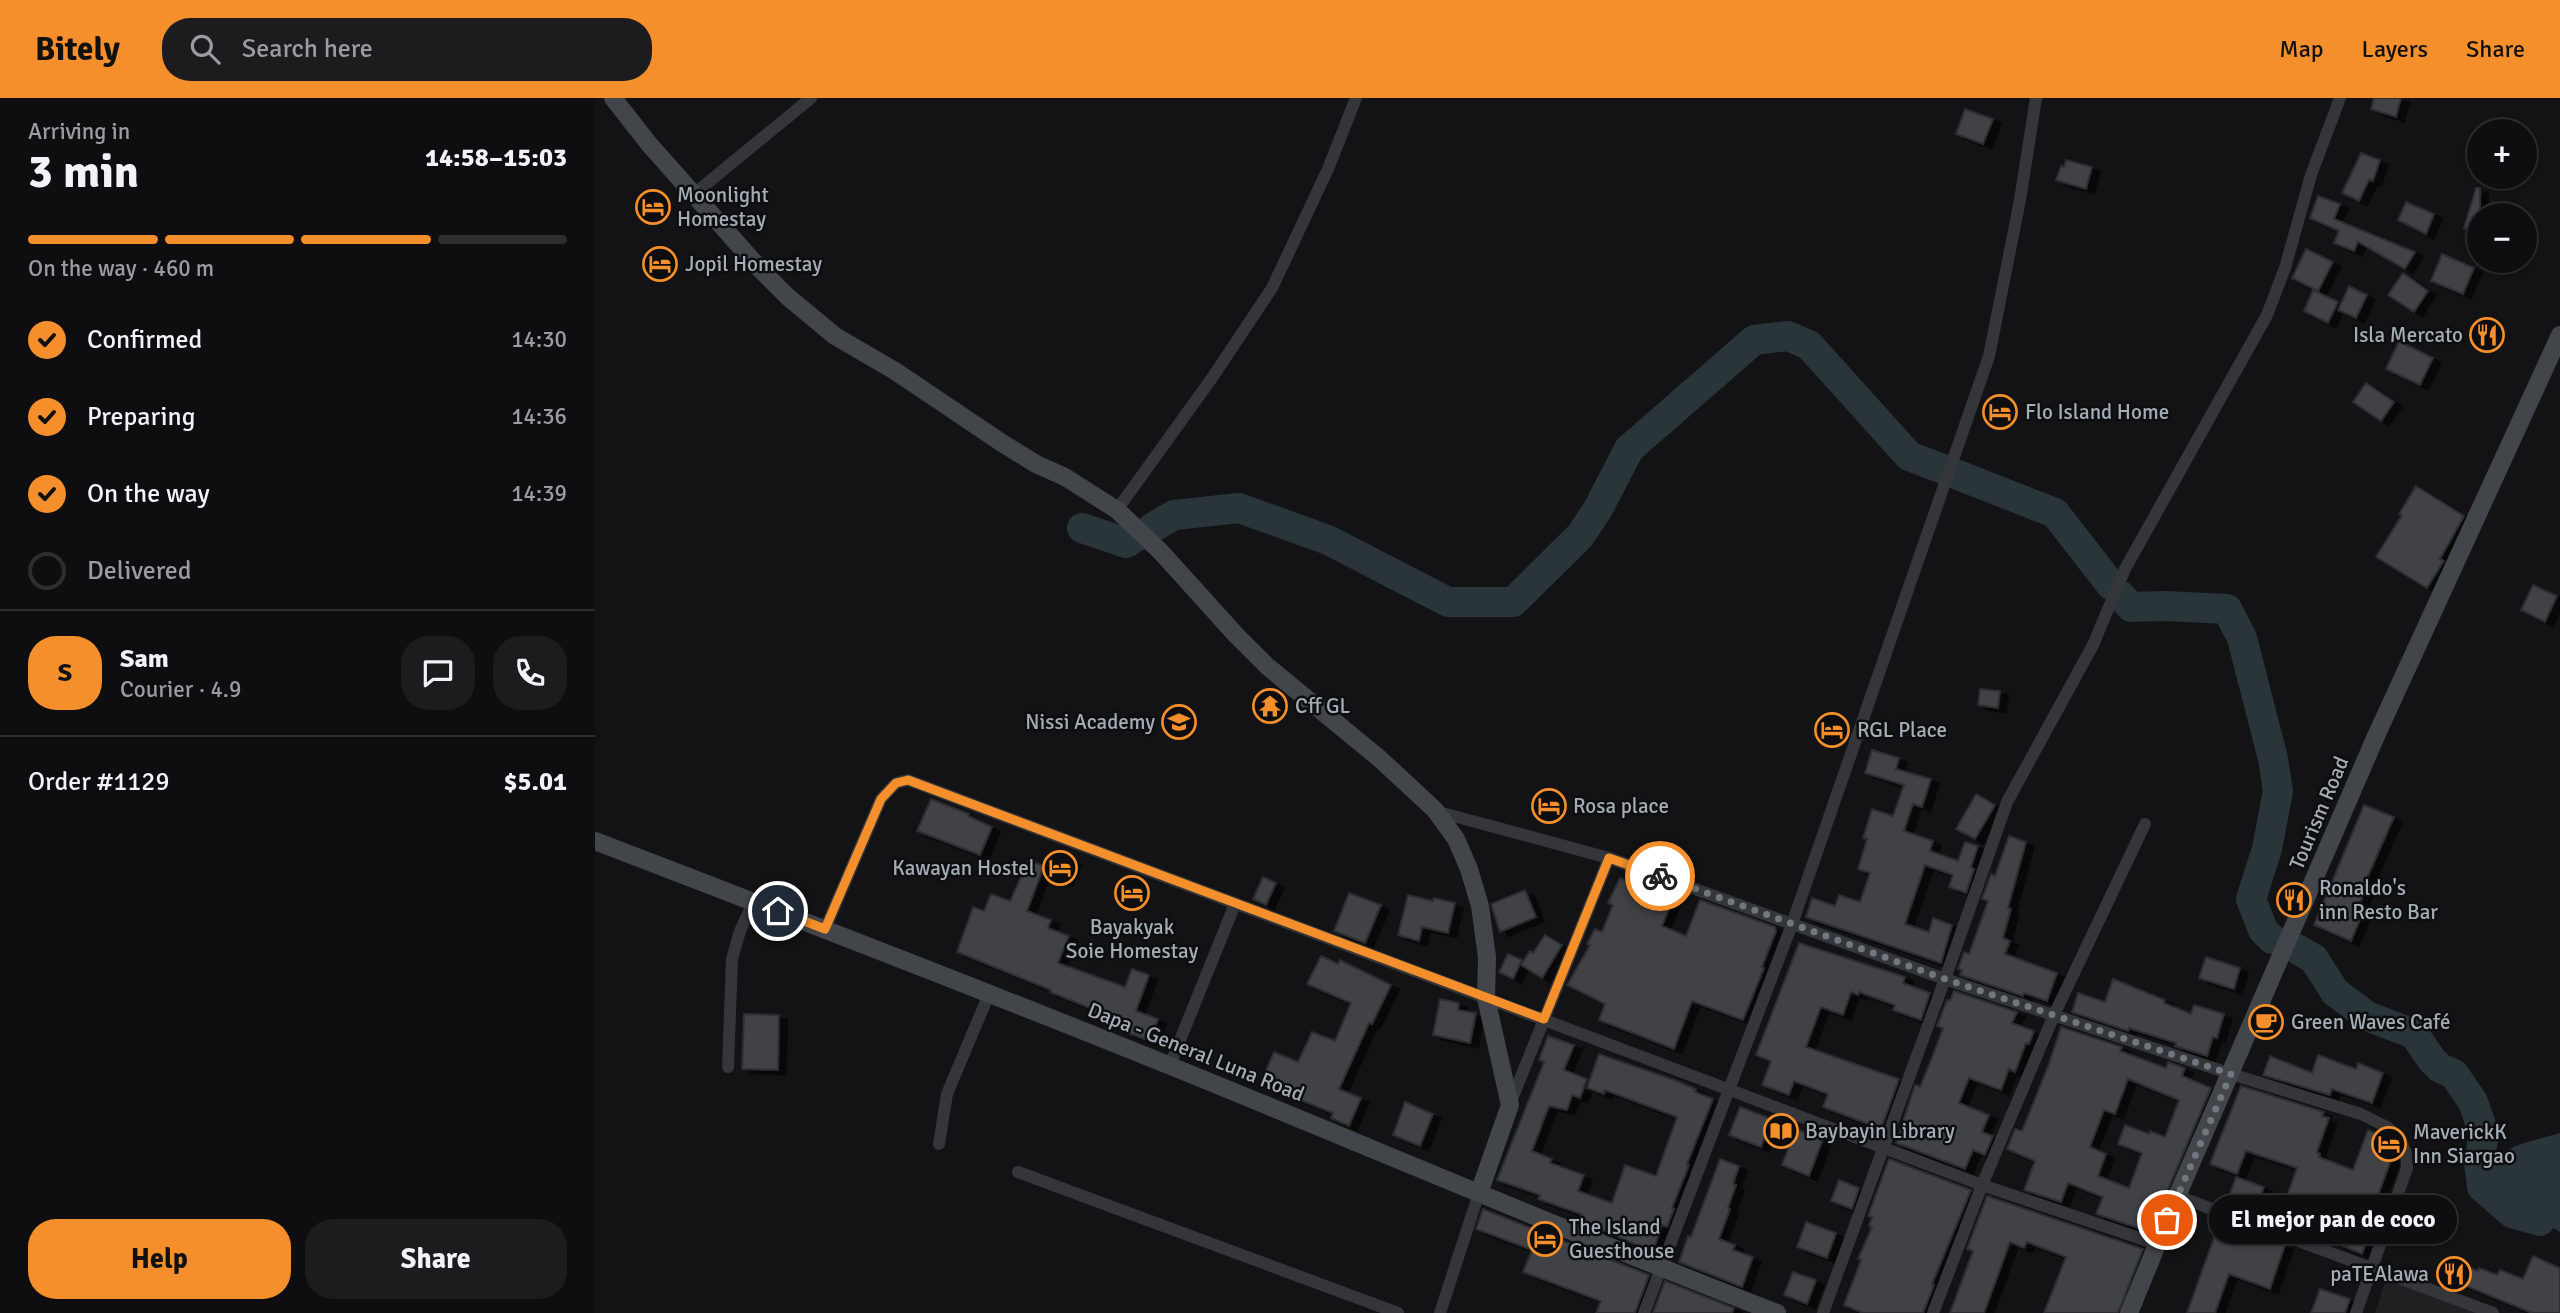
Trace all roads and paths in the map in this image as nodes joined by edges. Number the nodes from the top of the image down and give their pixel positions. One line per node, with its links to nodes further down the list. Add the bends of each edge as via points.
1 (613, 98): 6 (street)
2 (811, 98): 6 (street)
3 (1356, 98): 8 (street, via 1272,288)
4 (2036, 98): 15 (street, via 1989,356)
5 (2340, 98): 17 (street, via 2267,315 2125,569 2093,645 2007,802)
6 (694, 194): 8 (street, via 770,279 835,336)
7 (2560, 335): 24 (street, Tourism Road, via 2376,736)
8 (1117, 510): 9 (street, via 1267,666)
9 (1434, 810): 12 (street); 19 (street, via 1456,839 1480,906 1487,957)
10 (2145, 824): 20 (street)
11 (595, 841): 13 (street, Dapa - General Luna Road)
12 (1609, 858): 15 (street); 21 (street)
13 (754, 901): 16 (street, Dapa - General Luna Road); 23 (street, via 732,960)
14 (1235, 904): 16 (street, via 908,780 896,783 881,799); 19 (street); 22 (street)
15 (1792, 924): 17 (street); 25 (street)
16 (825, 929): 18 (street, Dapa - General Luna Road)
17 (1945, 979): 20 (street); 28 (street)
18 (989, 994): 22 (street, Dapa - General Luna Road); 27 (street, via 947,1094)
19 (1486, 998): 21 (street); 26 (street)
20 (2054, 1015): 24 (street); 30 (street)
21 (1544, 1019): 25 (street); 26 (street)
22 (1170, 1065): 31 (street, Dapa - General Luna Road)
23 (729, 1067)
24 (2231, 1074): 32 (street, Tourism Road); 34 (street, via 2361,1114 2400,1139 2407,1168)
25 (1728, 1087): 28 (street); 35 (street)
26 (1510, 1105): 31 (street)
27 (939, 1144)
28 (1884, 1146): 30 (street); 40 (street)
29 (1018, 1172): 36 (street)
30 (1982, 1185): 33 (street); 41 (street)
31 (1479, 1193): 35 (street, Dapa - General Luna Road); 37 (street)
32 (2177, 1196): 33 (street, Tourism Road); 34 (street)
33 (2157, 1244): 42 (street, Tourism Road)
34 (2371, 1266): 43 (street); 44 (street)
35 (1659, 1268): 38 (street); 39 (street, Dapa - General Luna Road)
36 (1398, 1313)
37 (1440, 1313)
38 (1644, 1313)
39 (1777, 1313)
40 (1823, 1313)
41 (1933, 1313)
42 (2129, 1313)
43 (2355, 1313)
44 (2493, 1313)

